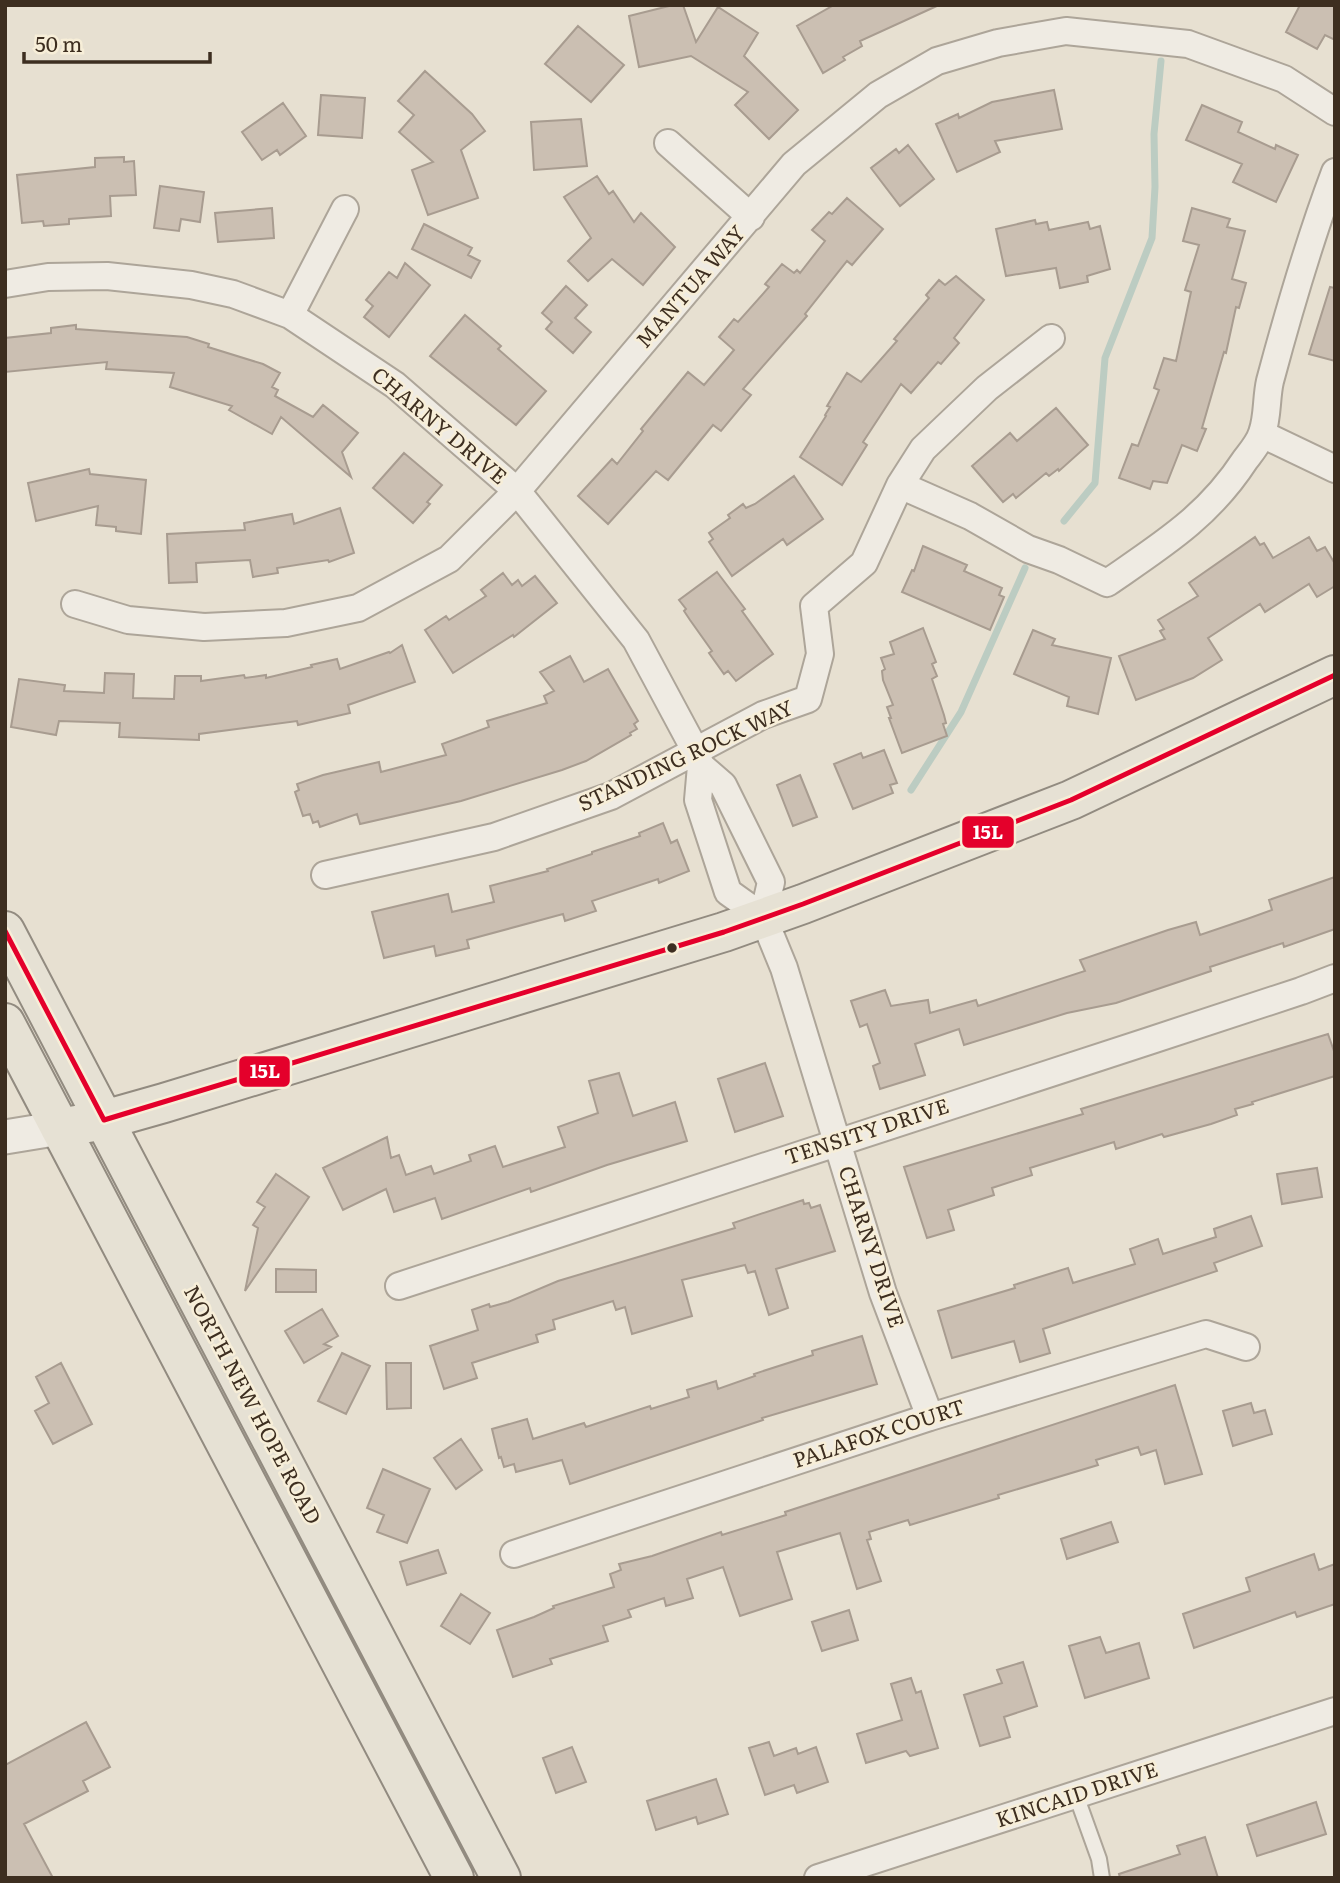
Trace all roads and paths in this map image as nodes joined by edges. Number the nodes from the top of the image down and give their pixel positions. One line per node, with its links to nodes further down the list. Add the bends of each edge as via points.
1 (1335, 112): 5 (street, MANTUA WAY, via 1284,79 1188,44 1066,31 998,43 937,61 878,95 794,164)
2 (668, 143): 5 (street)
3 (1335, 173): 9 (street, via 1287,316 1268,388)
4 (345, 209): 7 (street)
5 (751, 216): 12 (street, MANTUA WAY)
6 (5, 284): 7 (street, CHARNY DRIVE, via 48,277 107,276 191,285 233,294)
7 (290, 315): 12 (street, CHARNY DRIVE, via 395,385)
8 (1051, 338): 11 (street, STANDING ROCK WAY, via 987,388 923,449)
9 (1262, 434): 10 (street); 11 (street, via 1230,483 1200,515 1107,583)
10 (1335, 469)
11 (900, 485): 15 (street, STANDING ROCK WAY, via 864,563 814,606 820,654 808,699 763,715)
12 (517, 491): 13 (street, MANTUA WAY, via 449,559 358,608 286,623 204,628 128,620); 15 (street, CHARNY DRIVE, via 636,640)
13 (75, 604)
14 (1335, 675): 17 (main road, via 1071,800)
15 (698, 758): 16 (street, STANDING ROCK WAY, via 611,796 494,837); 17 (street, CHARNY DRIVE, via 723,785 771,882); 17 (street, via 698,800 728,892)
16 (325, 875)
17 (763, 917): 21 (main road); 24 (street, CHARNY DRIVE, via 784,968)
18 (5, 931): 21 (main road, NORTH NEW HOPE ROAD)
19 (1335, 978): 24 (street, TENSITY DRIVE)
20 (5, 1023): 22 (main road, NORTH NEW HOPE ROAD)
21 (104, 1120): 22 (main road); 32 (main road, NORTH NEW HOPE ROAD)
22 (60, 1128): 23 (street); 31 (main road, NORTH NEW HOPE ROAD)
23 (5, 1138)
24 (836, 1142): 25 (street, TENSITY DRIVE); 27 (street, CHARNY DRIVE, via 883,1293)
25 (399, 1286)
26 (1246, 1347): 27 (street, PALAFOX COURT, via 1206,1334)
27 (930, 1418): 28 (street, PALAFOX COURT)
28 (514, 1554)
29 (1335, 1711): 30 (street, KINCAID DRIVE)
30 (1076, 1795): 33 (street, KINCAID DRIVE); 34 (lane)
31 (454, 1878)
32 (500, 1878)
33 (818, 1878)
34 (1102, 1878)

